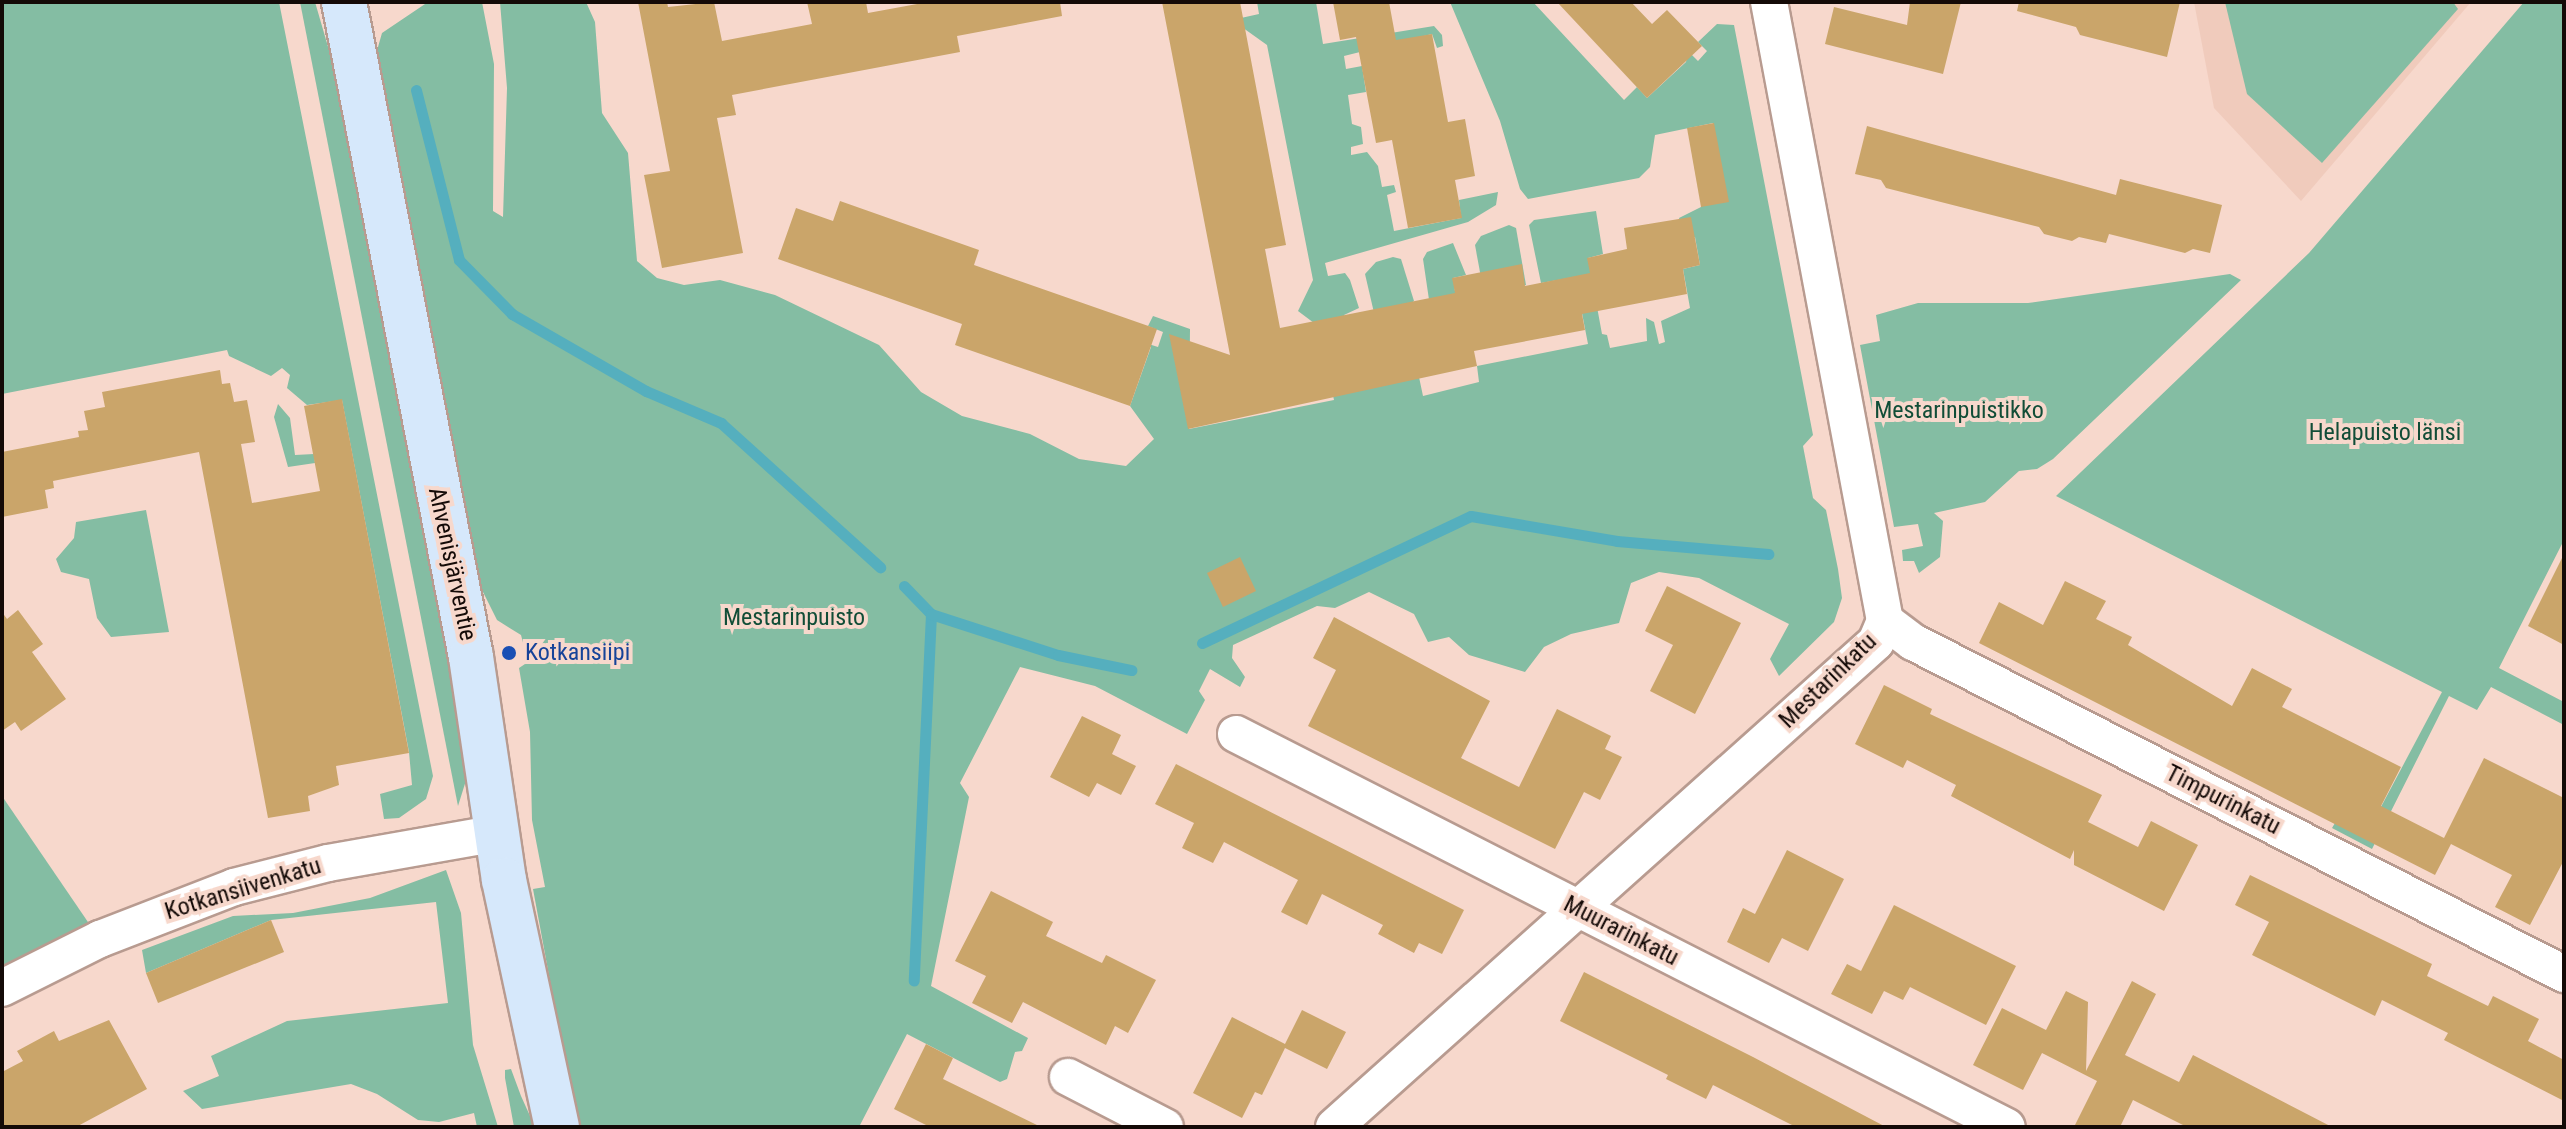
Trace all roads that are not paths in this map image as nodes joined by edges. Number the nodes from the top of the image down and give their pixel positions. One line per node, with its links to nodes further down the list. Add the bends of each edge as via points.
1 (344, 2): 5 (main road, Ahvenisjärventie, via 471,657)
2 (1769, 2): 3 (street, Mestarinkatu)
3 (1885, 621): 6 (street, Mestarinkatu, via 1876,642); 7 (street, Timpurinkatu, via 1913,642)
4 (1236, 734): 6 (street, Muurarinkatu)
5 (498, 833): 8 (street, Kotkansiivenkatu, via 342,860 234,887 114,933); 10 (main road, Ahvenisjärventie)
6 (1578, 909): 12 (street, Mestarinkatu); 13 (street, Muurarinkatu)
7 (2564, 974)
8 (2, 988)
9 (1068, 1077): 11 (street)
10 (557, 1127)
11 (1165, 1127)
12 (1334, 1127)
13 (2007, 1127)

